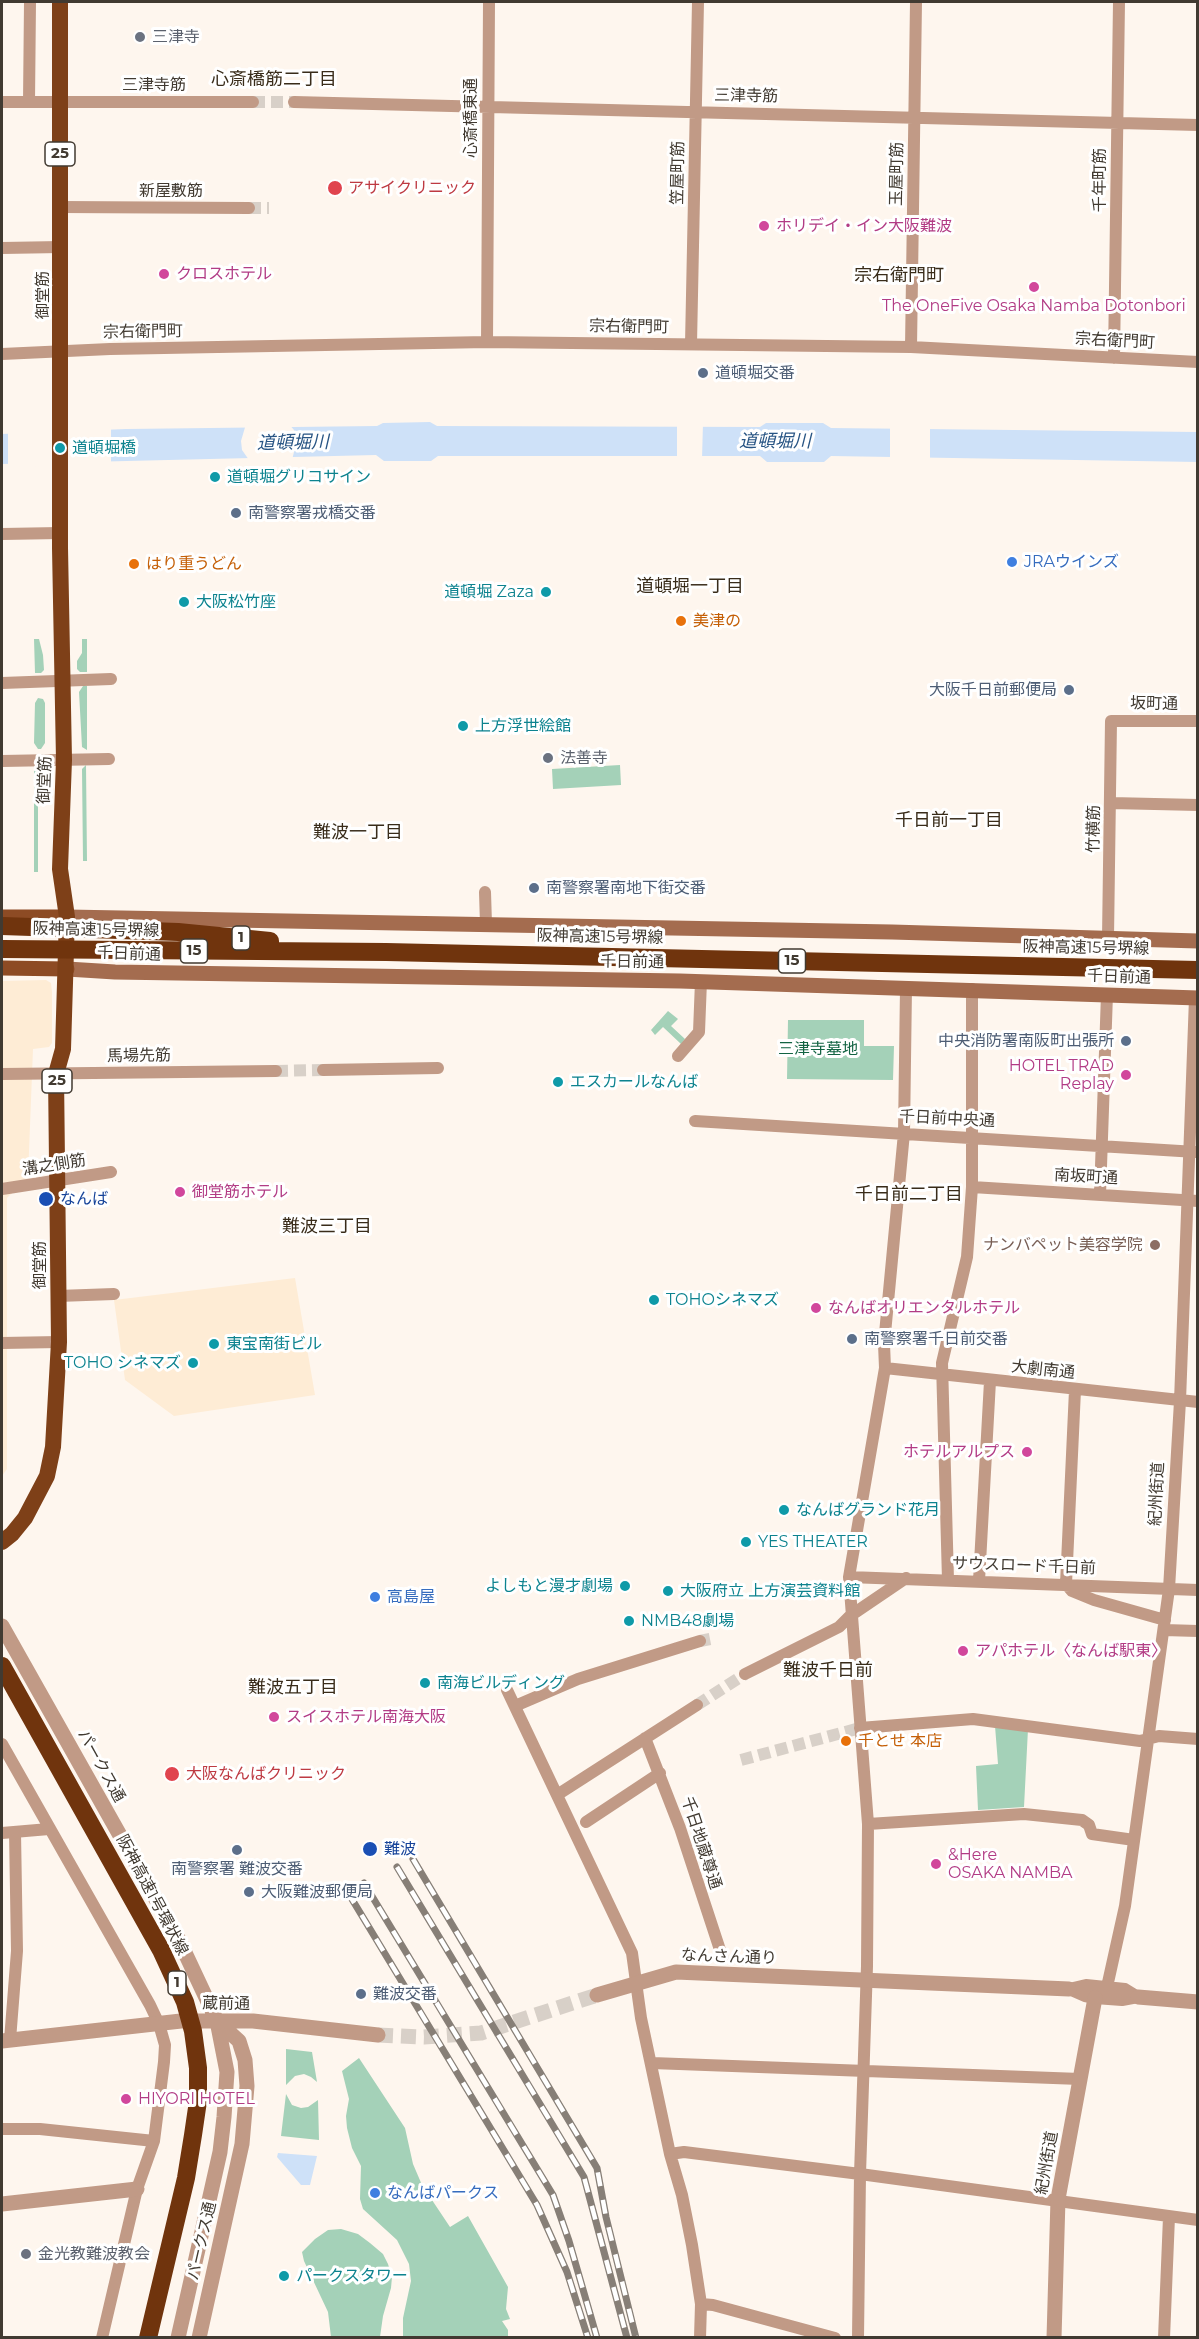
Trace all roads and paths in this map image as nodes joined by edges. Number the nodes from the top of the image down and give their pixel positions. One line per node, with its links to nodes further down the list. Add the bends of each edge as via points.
1 (30, 2): 8 (street)
2 (60, 2): 9 (highway, 御堂筋 / 25)
3 (489, 2): 12 (street, 心斎橋東通)
4 (698, 2): 13 (street, 笠屋町筋)
5 (916, 2): 14 (street, 玉屋町筋)
6 (1119, 2): 15 (street, 千年町筋)
7 (2, 102): 8 (street)
8 (29, 102): 9 (street, 三津寺筋)
9 (60, 102): 10 (street, 三津寺筋); 17 (highway, 御堂筋 / 25)
10 (253, 102)
11 (294, 102): 12 (street, 三津寺筋)
12 (487, 106): 13 (street, 三津寺筋); 21 (street, 心斎橋東通)
13 (696, 111): 14 (street, 三津寺筋); 22 (street, 笠屋町筋)
14 (914, 116): 15 (street, 三津寺筋); 23 (street, 玉屋町筋)
15 (1116, 123): 16 (street, 三津寺筋); 26 (street, 千年町筋)
16 (1197, 125)
17 (60, 207): 18 (street, 新屋敷筋); 19 (highway, 御堂筋 / 25)
18 (249, 208)
19 (61, 247): 20 (street); 24 (highway, 御堂筋 / 25)
20 (2, 248)
21 (487, 342): 22 (street, 宗右衛門町); 24 (street, 宗右衛門町)
22 (691, 344): 23 (street, 宗右衛門町)
23 (911, 347): 26 (street, 宗右衛門町)
24 (60, 351): 25 (street, 宗右衛門町); 28 (highway, 御堂筋 / 25)
25 (2, 354)
26 (1114, 358): 27 (street, 宗右衛門町)
27 (1197, 362)
28 (60, 533): 29 (street); 31 (highway, 御堂筋 / 25)
29 (2, 534)
30 (111, 679): 31 (street)
31 (62, 680): 32 (street); 36 (highway, 御堂筋 / 25)
32 (2, 683)
33 (1111, 720): 34 (street, 坂町通); 38 (street, 竹横筋)
34 (1197, 722)
35 (109, 759): 36 (street)
36 (64, 760): 37 (street); 42 (highway, 御堂筋 / 25, via 60,869)
37 (2, 761)
38 (1111, 803): 39 (street); 45 (street, 竹横筋)
39 (1197, 805)
40 (485, 892): 43 (street)
41 (2, 917): 42 (main road)
42 (67, 917): 43 (main road); 50 (highway, 御堂筋 / 25)
43 (486, 924): 45 (main road)
44 (2, 926): 48 (highway, 1, via 178,932)
45 (1108, 938): 46 (main road)
46 (1197, 941)
47 (2, 949): 48 (highway, 阪神高速15号堺線 / 15)
48 (386, 952): 51 (highway, 阪神高速15号堺線 / 15)
49 (2, 968): 50 (main road)
50 (67, 969): 52 (main road, 千日前通); 62 (highway, 御堂筋 / 25, via 63,1049)
51 (1197, 970)
52 (701, 981): 53 (main road, 千日前通); 57 (street, via 699,1032)
53 (906, 988): 54 (main road, 千日前通); 64 (street)
54 (972, 989): 55 (main road, 千日前通); 65 (street)
55 (1107, 994): 56 (main road, 千日前通); 66 (street)
56 (1196, 998): 67 (street, 紀州街道)
57 (678, 1056)
58 (438, 1068): 59 (street)
59 (323, 1070)
60 (276, 1071): 62 (street, 馬場先筋)
61 (2, 1074): 62 (street, 馬場先筋)
62 (57, 1074): 69 (highway, 御堂筋 / 25)
63 (695, 1121): 64 (street, 千日前中央通)
64 (904, 1133): 65 (street, 千日前中央通); 78 (street)
65 (971, 1136): 66 (street, 千日前中央通); 70 (street)
66 (1101, 1144): 67 (street, 千日前中央通); 72 (street)
67 (1194, 1151): 73 (street, 紀州街道)
68 (111, 1172): 69 (street, 溝之側筋)
69 (59, 1182): 71 (street, 溝之側筋); 75 (highway, 御堂筋 / 25)
70 (972, 1187): 72 (street, 南坂町通); 79 (street, via 967,1257 942,1363)
71 (2, 1189)
72 (1100, 1195): 73 (street, 南坂町通)
73 (1193, 1201): 82 (street, 紀州街道)
74 (114, 1294): 75 (street)
75 (58, 1296): 76 (highway, 御堂筋 / 25)
76 (59, 1342): 77 (street); 84 (highway, 御堂筋 / 25, via 53,1447 47,1476 25,1518)
77 (2, 1343)
78 (885, 1368): 79 (street, 大劇南通); 85 (street)
79 (944, 1374): 80 (street, 大劇南通); 87 (street)
80 (990, 1381): 81 (street, 大劇南通); 88 (street)
81 (1075, 1390): 82 (street, 大劇南通); 89 (street)
82 (1180, 1401): 83 (street, 大劇南通); 90 (street, 紀州街道)
83 (1197, 1402)
84 (2, 1542)
85 (849, 1577): 86 (street, サウスロード千日前); 92 (street)
86 (906, 1578): 87 (street, サウスロード千日前); 92 (street)
87 (948, 1580): 88 (street, サウスロード千日前)
88 (979, 1581): 89 (street, サウスロード千日前)
89 (1066, 1584): 90 (street, サウスロード千日前); 93 (street, via 1072,1591 1094,1600)
90 (1169, 1589): 91 (street, サウスロード千日前); 93 (street, 紀州街道)
91 (1197, 1590)
92 (850, 1616): 98 (street, via 839,1627); 102 (street)
93 (1165, 1624): 95 (street); 104 (street, 紀州街道)
94 (2, 1626): 124 (street, パークス通, via 179,1940)
95 (1197, 1631)
96 (700, 1641): 101 (street, via 578,1679)
97 (2, 1666): 142 (highway, 阪神高速1号環状線 / 1, via 161,1950 194,2031 198,2102 194,2135)
98 (745, 1674)
99 (507, 1690): 101 (street)
100 (697, 1705): 103 (street)
101 (515, 1706): 108 (street)
102 (860, 1728): 104 (street, via 973,1719 1140,1741); 110 (street)
103 (645, 1738): 107 (street, 千日地蔵尊通); 108 (street)
104 (1149, 1739): 105 (street); 114 (street, 紀州街道)
105 (1197, 1739)
106 (2, 1744): 111 (street)
107 (660, 1773): 109 (street); 115 (street, 千日地蔵尊通)
108 (557, 1795): 117 (street, via 632,1953)
109 (586, 1822)
110 (868, 1824): 114 (street, via 1024,1814 1082,1820 1092,1834); 116 (street)
111 (49, 1829): 112 (street); 125 (street)
112 (15, 1832): 113 (street); 127 (street, via 17,1951)
113 (2, 1833)
114 (1134, 1840): 118 (street, 紀州街道, via 1125,1906)
115 (723, 1959)
116 (866, 1981): 117 (street, なんさん通り, via 676,1972); 119 (street, なんさん通り); 129 (street)
117 (638, 1982): 120 (street); 128 (street, via 641,2018)
118 (1107, 1987): 119 (street, なんさん通り, via 1086,1985); 121 (street, なんさん通り, via 1125,1989)
119 (1069, 1989): 122 (street, なんさん通り)
120 (597, 1995)
121 (1138, 1997): 122 (street, なんさん通り); 123 (street, なんさん通り)
122 (1095, 1998): 130 (street, 紀州街道)
123 (1197, 2002)
124 (217, 2021): 125 (street, 蔵前通); 126 (street, 蔵前通); 143 (street, パークス通, via 227,2072 220,2152); 144 (street, パークス通, via 239,2040 248,2086 242,2145)
125 (159, 2024): 127 (street, 蔵前通); 132 (street, via 165,2045)
126 (378, 2035)
127 (6, 2040)
128 (652, 2063): 129 (street); 133 (street)
129 (864, 2070): 130 (street); 134 (street)
130 (1080, 2079): 136 (street, 紀州街道)
131 (2, 2129): 132 (street)
132 (154, 2141): 135 (street)
133 (670, 2154): 134 (street, via 684,2152); 140 (street, via 682,2194)
134 (860, 2174): 136 (street); 147 (street)
135 (137, 2189): 137 (street); 141 (street)
136 (1058, 2199): 138 (street); 148 (street, 紀州街道)
137 (2, 2204)
138 (1170, 2217): 139 (street); 149 (street)
139 (1197, 2220)
140 (701, 2304): 145 (street); 146 (street)
141 (102, 2337)
142 (148, 2337)
143 (178, 2337)
144 (198, 2337)
145 (700, 2337)
146 (835, 2337)
147 (858, 2337)
148 (1054, 2337)
149 (1164, 2337)

